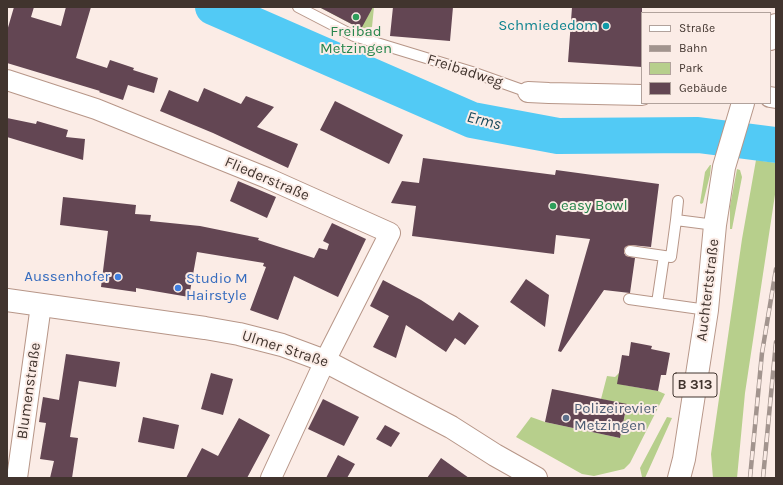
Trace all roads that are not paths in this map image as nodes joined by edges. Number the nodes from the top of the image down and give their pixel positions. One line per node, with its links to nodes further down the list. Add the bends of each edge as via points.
1 (298, 7): 5 (lane, Freibadweg, via 354,36)
2 (776, 25): 3 (street)
3 (771, 37)
4 (7, 80): 18 (street, Fliederstraße, via 96,109 267,178 390,233)
5 (528, 92): 6 (street, Freibadweg)
6 (641, 95)
7 (741, 108): 10 (street, Auchtertstraße / B 313, via 724,167)
8 (678, 201): 9 (lane)
9 (676, 220): 10 (lane); 12 (lane, via 671,257)
10 (715, 225): 17 (street, Auchtertstraße / B 313)
11 (630, 251): 12 (lane)
12 (664, 256): 15 (lane)
13 (628, 299): 15 (lane)
14 (7, 300): 16 (street, Ulmer Straße)
15 (657, 303): 17 (lane)
16 (41, 305): 18 (street, Ulmer Straße, via 239,334 282,345); 20 (street, Blumenstraße)
17 (707, 310): 19 (street, Auchtertstraße / B 313)
18 (326, 361): 21 (street); 22 (street, Ulmer Straße, via 451,427)
19 (684, 472)
20 (17, 478)
21 (271, 478)
22 (536, 478)

